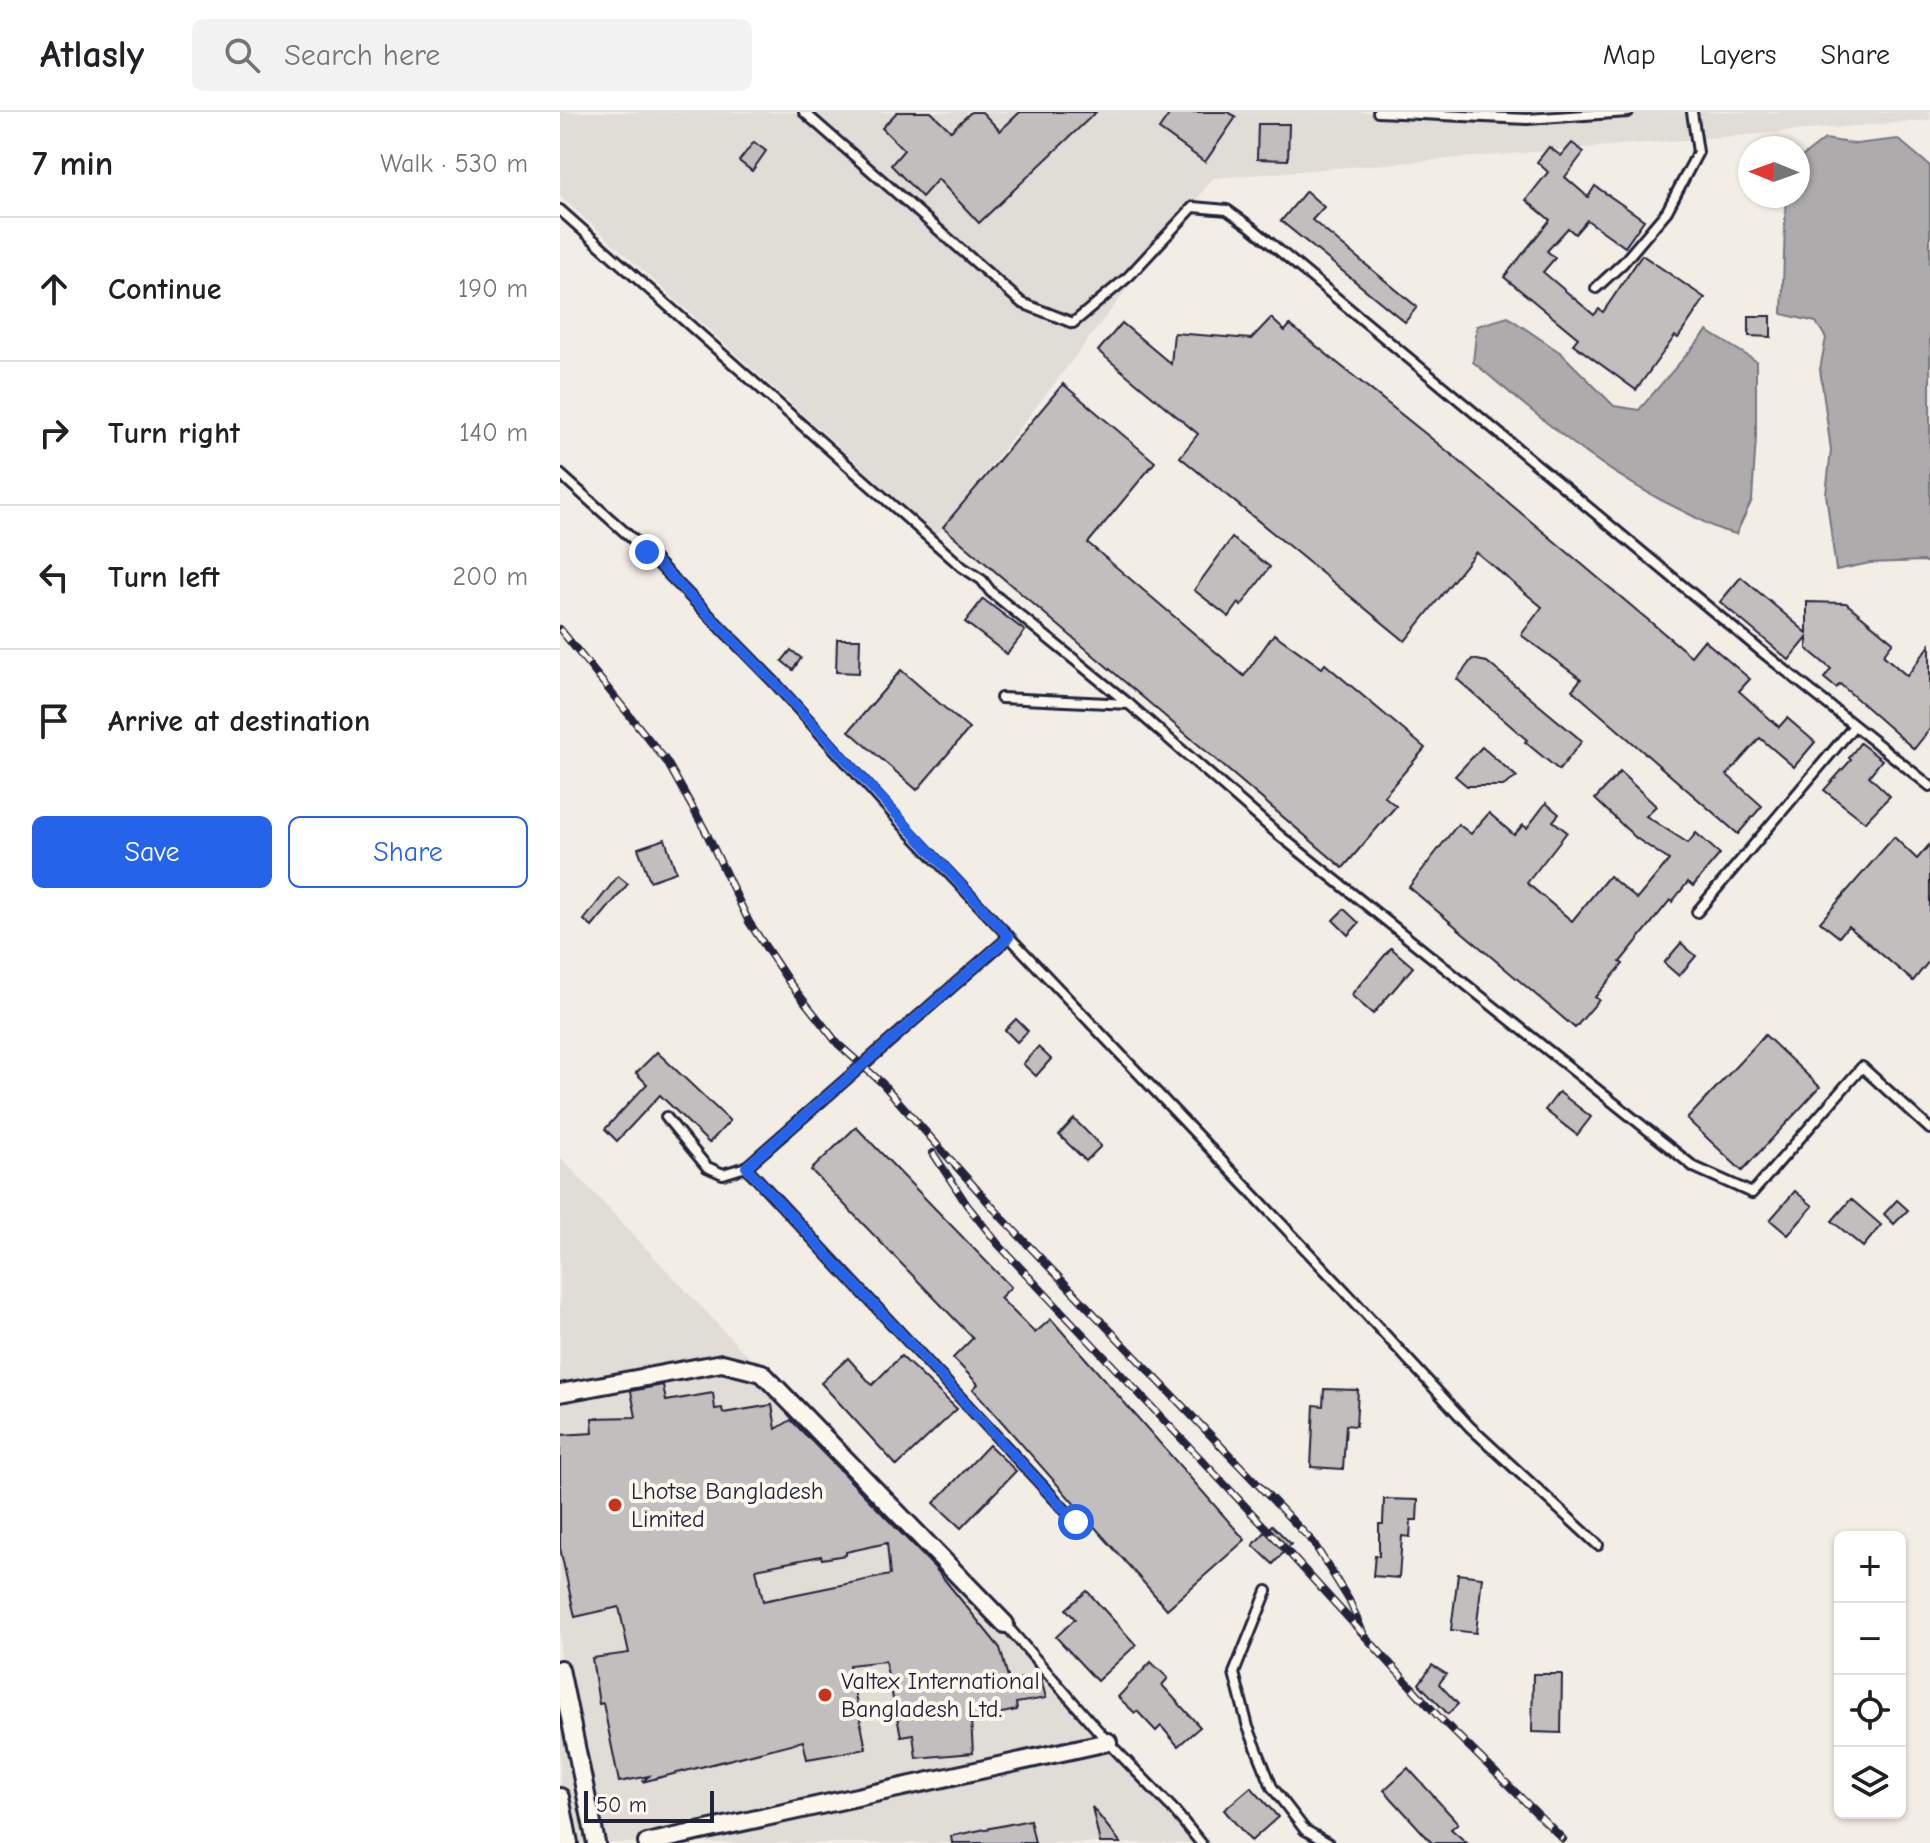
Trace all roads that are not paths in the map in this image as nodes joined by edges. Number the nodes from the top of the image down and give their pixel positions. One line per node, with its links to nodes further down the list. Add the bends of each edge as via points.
1 (804, 112): 10 (lane, via 1022,303 1073,323 1129,276 1193,207 1227,210)
2 (1378, 112): 3 (lane, via 1527,119)
3 (1628, 112)
4 (1692, 112): 6 (lane, via 1698,152 1667,211)
5 (560, 210): 9 (lane, via 962,567)
6 (1596, 288)
7 (560, 474): 13 (lane, via 647,552 765,672)
8 (1001, 698): 9 (lane)
9 (1129, 704): 15 (lane, via 1279,835 1694,1167 1752,1193 1862,1067)
10 (1854, 726): 11 (lane); 12 (lane)
11 (1930, 786)
12 (1697, 912)
13 (1009, 937): 16 (lane); 19 (lane, via 1470,1427)
14 (666, 1117): 16 (lane, via 707,1167 723,1174)
15 (1930, 1129)
16 (746, 1167): 18 (lane)
17 (560, 1393): 21 (street, via 722,1363 762,1373)
18 (1076, 1522)
19 (1598, 1545)
20 (1267, 1591): 30 (lane, via 1234,1673 1272,1787 1305,1830)
21 (1005, 1624): 23 (lane)
22 (560, 1669): 27 (street)
23 (1108, 1742): 25 (street); 29 (lane)
24 (560, 1797): 26 (street)
25 (677, 1840): 28 (street)
26 (569, 1843)
27 (596, 1843)
28 (647, 1843)
29 (1201, 1843)
30 (1328, 1843)

